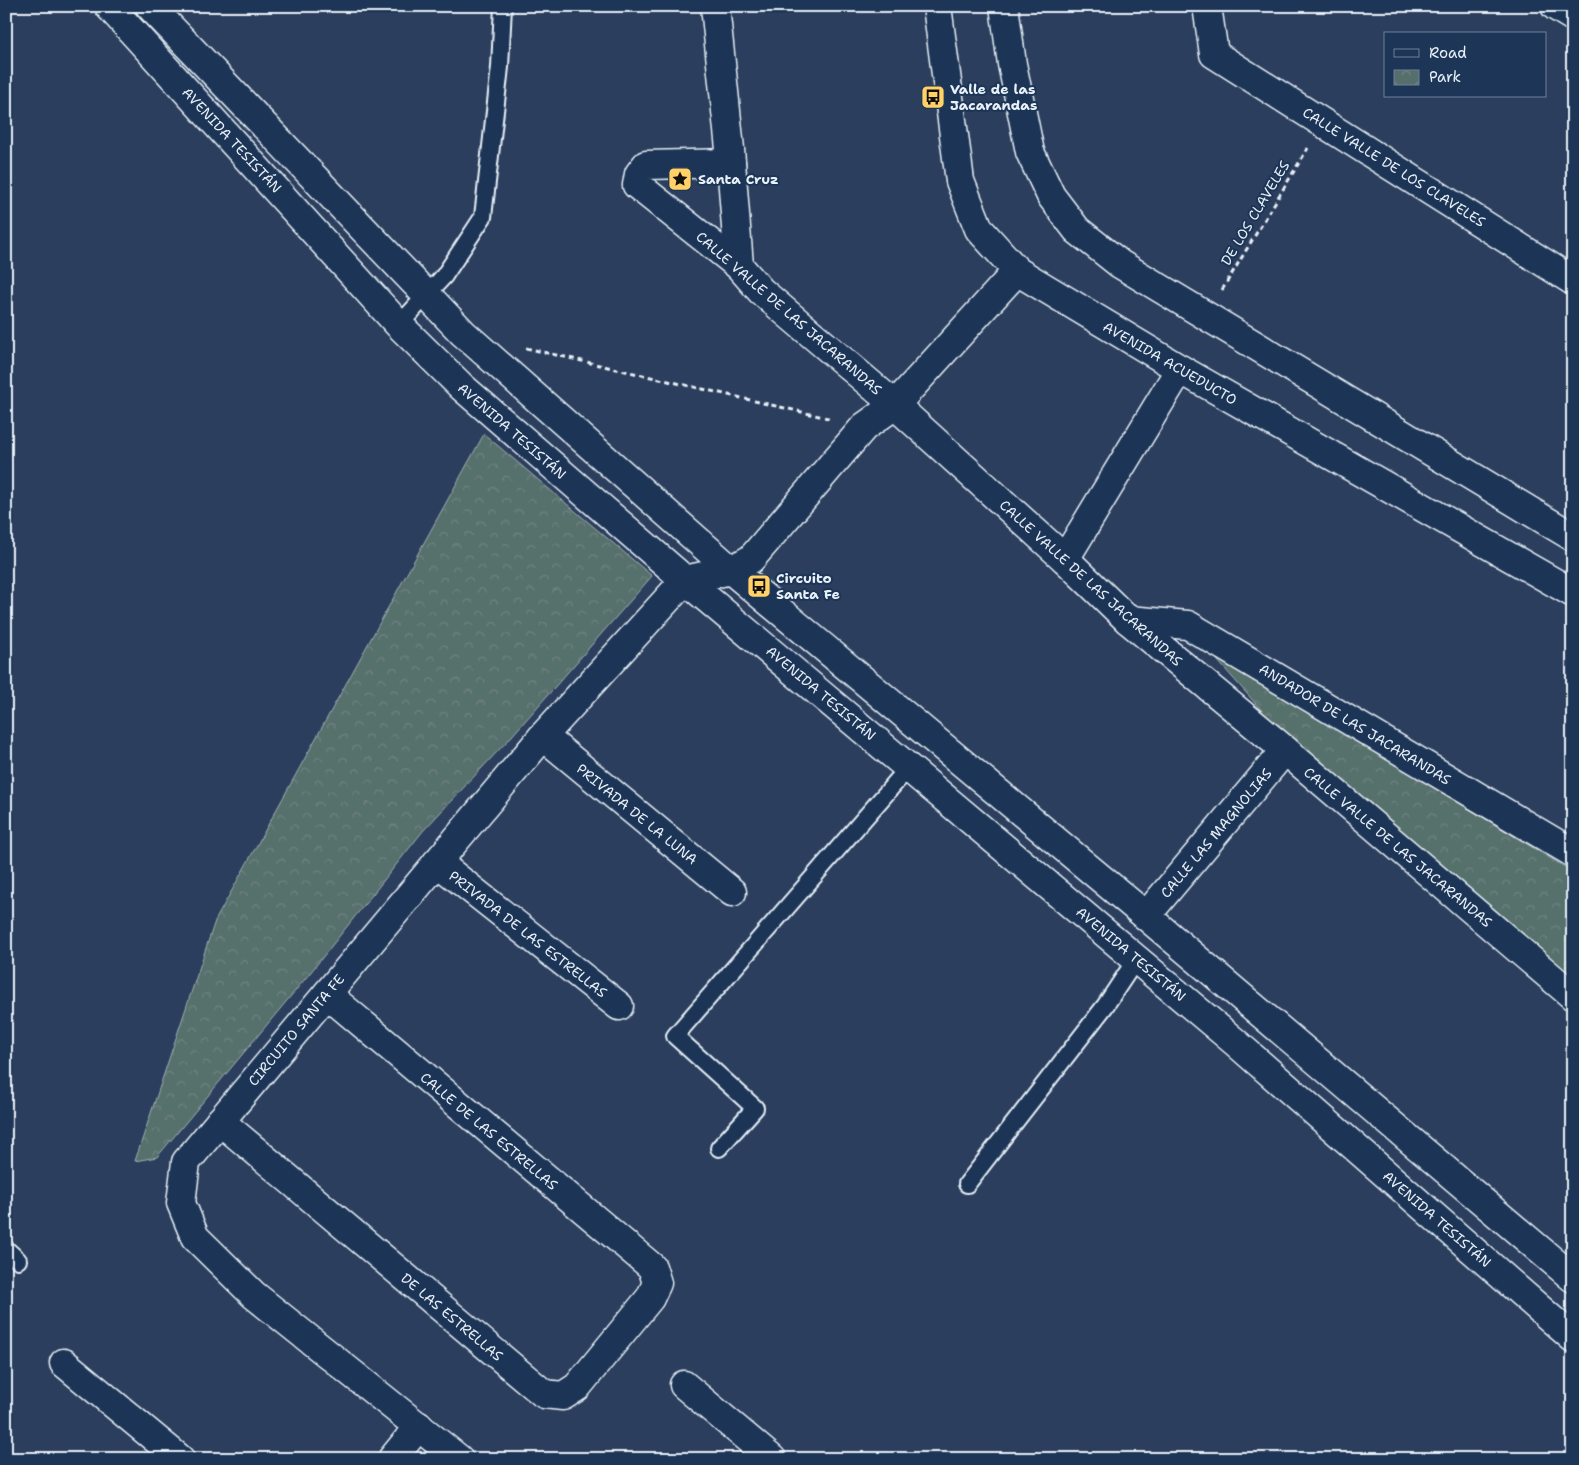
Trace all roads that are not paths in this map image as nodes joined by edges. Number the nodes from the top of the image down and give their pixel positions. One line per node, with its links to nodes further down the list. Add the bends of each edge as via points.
1 (109, 6): 15 (street, AVENIDA TESISTÁN)
2 (150, 6): 14 (street)
3 (503, 6): 14 (lane, via 500,68 483,217)
4 (715, 6): 10 (street)
5 (937, 6): 12 (street, AVENIDA ACUEDUCTO, via 960,180 979,230)
6 (1004, 6): 18 (street, via 1030,152 1051,196 1077,230 1120,264)
7 (1207, 6): 13 (street, CALLE VALLE DE LOS CLAVELES, via 1214,54)
8 (1556, 6): 9 (street)
9 (1573, 17)
10 (731, 162): 11 (street); 11 (street, CALLE VALLE DE LAS JACARANDAS, via 646,165 637,185)
11 (738, 266): 17 (street, CALLE VALLE DE LAS JACARANDAS, via 761,291)
12 (1017, 272): 16 (street, AVENIDA ACUEDUCTO); 17 (street)
13 (1573, 281)
14 (427, 297): 15 (lane); 20 (street)
15 (399, 325): 21 (street, AVENIDA TESISTÁN, via 462,387)
16 (1180, 370): 19 (street); 22 (street, AVENIDA ACUEDUCTO)
17 (895, 405): 19 (street, CALLE VALLE DE LAS JACARANDAS); 20 (street, via 864,427 751,558)
18 (1573, 537)
19 (1065, 559): 23 (street, CALLE VALLE DE LAS JACARANDAS)
20 (731, 570): 21 (street); 30 (street)
21 (685, 580): 24 (street, CIRCUITO SANTA FE); 26 (street, AVENIDA TESISTÁN)
22 (1573, 593)
23 (1128, 620): 25 (street, CALLE VALLE DE LAS JACARANDAS); 27 (street, ANDADOR DE LAS JACARANDAS, via 1188,625)
24 (542, 736): 28 (street, CIRCUITO SANTA FE); 29 (street, PRIVADA DE LA LUNA)
25 (1285, 750): 30 (street, CALLE LAS MAGNOLIAS); 33 (street, CALLE VALLE DE LAS JACARANDAS)
26 (909, 767): 31 (street, AVENIDA TESISTÁN); 36 (lane, via 674,1036 756,1108)
27 (1573, 854)
28 (437, 862): 32 (street, CIRCUITO SANTA FE); 34 (street, PRIVADA DE LAS ESTRELLAS)
29 (732, 892)
30 (1146, 916): 39 (street)
31 (1137, 958): 37 (lane, via 1105,1006); 40 (street, AVENIDA TESISTÁN)
32 (327, 994): 35 (street, CIRCUITO SANTA FE); 38 (street, CALLE DE LAS ESTRELLAS)
33 (1573, 996)
34 (619, 1006)
35 (220, 1121): 38 (street, DE LAS ESTRELLAS, via 544,1394 563,1396 577,1387 650,1298 657,1283); 43 (street, CIRCUITO SANTA FE, via 186,1162 181,1203 195,1237 254,1295)
36 (719, 1148)
37 (967, 1184)
38 (652, 1267)
39 (1573, 1278)
40 (1573, 1338)
41 (64, 1363): 44 (street)
42 (684, 1385): 47 (street)
43 (419, 1426): 45 (street); 46 (street, CIRCUITO SANTA FE)
44 (180, 1459)
45 (392, 1459)
46 (459, 1459)
47 (772, 1459)

